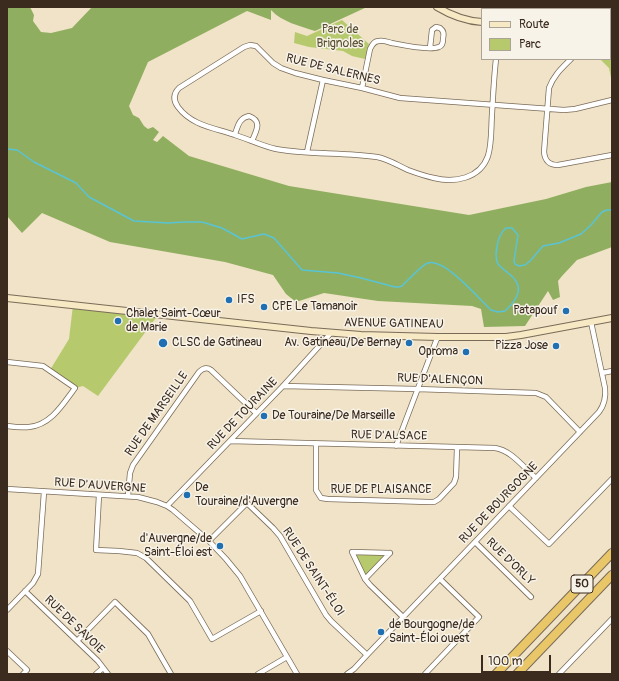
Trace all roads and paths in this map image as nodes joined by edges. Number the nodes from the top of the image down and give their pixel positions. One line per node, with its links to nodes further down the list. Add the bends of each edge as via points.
1 (437, 7): 2 (street, via 462,19)
2 (481, 22)
3 (430, 48): 3 (street, via 440,47 443,43 442,29 436,27 432,30); 7 (street, via 376,42 370,49)
4 (496, 60): 9 (street, RUE DE SALERNES)
5 (569, 60): 10 (street, via 550,84)
6 (323, 80): 7 (street, RUE DE SALERNES); 11 (street, RUE DE SALERNES, via 281,68 258,48 250,45 244,46 177,90 175,101 186,115 204,126); 13 (street)
7 (362, 88): 9 (street, RUE DE SALERNES, via 400,98)
8 (612, 100): 10 (street, via 570,109)
9 (492, 104): 10 (street); 13 (street, RUE DE SALERNES, via 490,146 486,160 481,168 466,178 433,178 377,157)
10 (547, 108): 14 (street, via 544,152 549,163 558,166)
11 (234, 134): 12 (street, RUE DE SALERNES); 12 (street, via 241,119 249,116 255,119 257,125)
12 (252, 141): 13 (street, RUE DE SALERNES, via 274,149)
13 (307, 152)
14 (612, 155)
15 (7, 298): 18 (street, AVENUE GATINEAU)
16 (612, 318): 17 (street, AVENUE GATINEAU)
17 (591, 322): 19 (street, AVENUE GATINEAU, via 514,336); 22 (street, RUE DE BOURGOGNE)
18 (331, 333): 19 (street, AVENUE GATINEAU); 23 (street, RUE DE TOURAINE)
19 (438, 337): 24 (street)
20 (7, 362): 26 (street, via 43,366 75,388 58,411 46,421 30,427)
21 (612, 371): 22 (street)
22 (602, 373): 27 (street, RUE DE BOURGOGNE, via 606,394 604,403)
23 (283, 386): 24 (street, RUE D'ALENÇON); 25 (street, RUE DE TOURAINE)
24 (417, 389): 27 (street, RUE D'ALENÇON, via 536,393 546,397); 30 (street)
25 (256, 413): 28 (street, RUE DE TOURAINE); 37 (street, RUE DE MARSEILLE, via 211,370 203,369 133,465)
26 (7, 426)
27 (580, 432): 32 (street, RUE DE BOURGOGNE)
28 (230, 441): 29 (street, RUE D'ALSACE); 38 (street, RUE DE TOURAINE)
29 (316, 444): 30 (street, RUE D'ALSACE); 31 (street, RUE DE PLAISANCE, via 316,490 321,498 328,500 437,501 453,486)
30 (396, 446): 31 (street, RUE D'ALSACE)
31 (457, 448): 32 (street, RUE D'ALSACE, via 500,449 511,455)
32 (536, 478): 39 (street, RUE DE BOURGOGNE)
33 (612, 479): 39 (street, via 550,544)
34 (7, 489): 35 (street, RUE D'AUVERGNE)
35 (44, 492): 36 (street, RUE D'AUVERGNE); 46 (street, via 39,569 36,578)
36 (99, 495): 37 (street, RUE D'AUVERGNE); 49 (street, via 96,550 137,553 146,558 190,602 212,639)
37 (128, 496): 38 (street, RUE D'AUVERGNE)
38 (167, 506): 40 (street, RUE D'AUVERGNE)
39 (510, 506): 41 (street, RUE DE BOURGOGNE)
40 (209, 541): 49 (street, RUE D'AUVERGNE, via 240,576); 54 (street, RUE DE SAINT-ÉLOI, via 247,503 280,536 326,615)
41 (475, 542): 45 (street, RUE DE BOURGOGNE); 47 (street, RUE D'ORLY)
42 (612, 553): 65 (highway, 50)
43 (612, 575): 66 (highway, 50)
44 (365, 578): 44 (street, via 352,552 390,553 380,563); 50 (street)
45 (440, 579): 50 (street, RUE DE BOURGOGNE); 64 (street, via 480,617)
46 (25, 591): 48 (street); 52 (street, RUE DE SAVOIE)
47 (531, 597)
48 (7, 610)
49 (261, 611): 55 (street, RUE D'AUVERGNE)
50 (403, 616): 54 (street, RUE DE BOURGOGNE)
51 (612, 619): 67 (street)
52 (77, 641): 56 (street, RUE DE SAVOIE); 60 (street, via 115,602 148,634)
53 (7, 651): 57 (street, via 27,670)
54 (367, 655): 63 (street, RUE DE BOURGOGNE)
55 (287, 657): 61 (street); 62 (street, RUE D'AUVERGNE)
56 (103, 668): 58 (street); 59 (street, RUE DE SAVOIE)
57 (23, 674)
58 (96, 674)
59 (108, 674)
60 (171, 674)
61 (258, 674)
62 (297, 674)
63 (347, 674)
64 (424, 674)
65 (496, 674)
66 (517, 674)
67 (559, 674)

